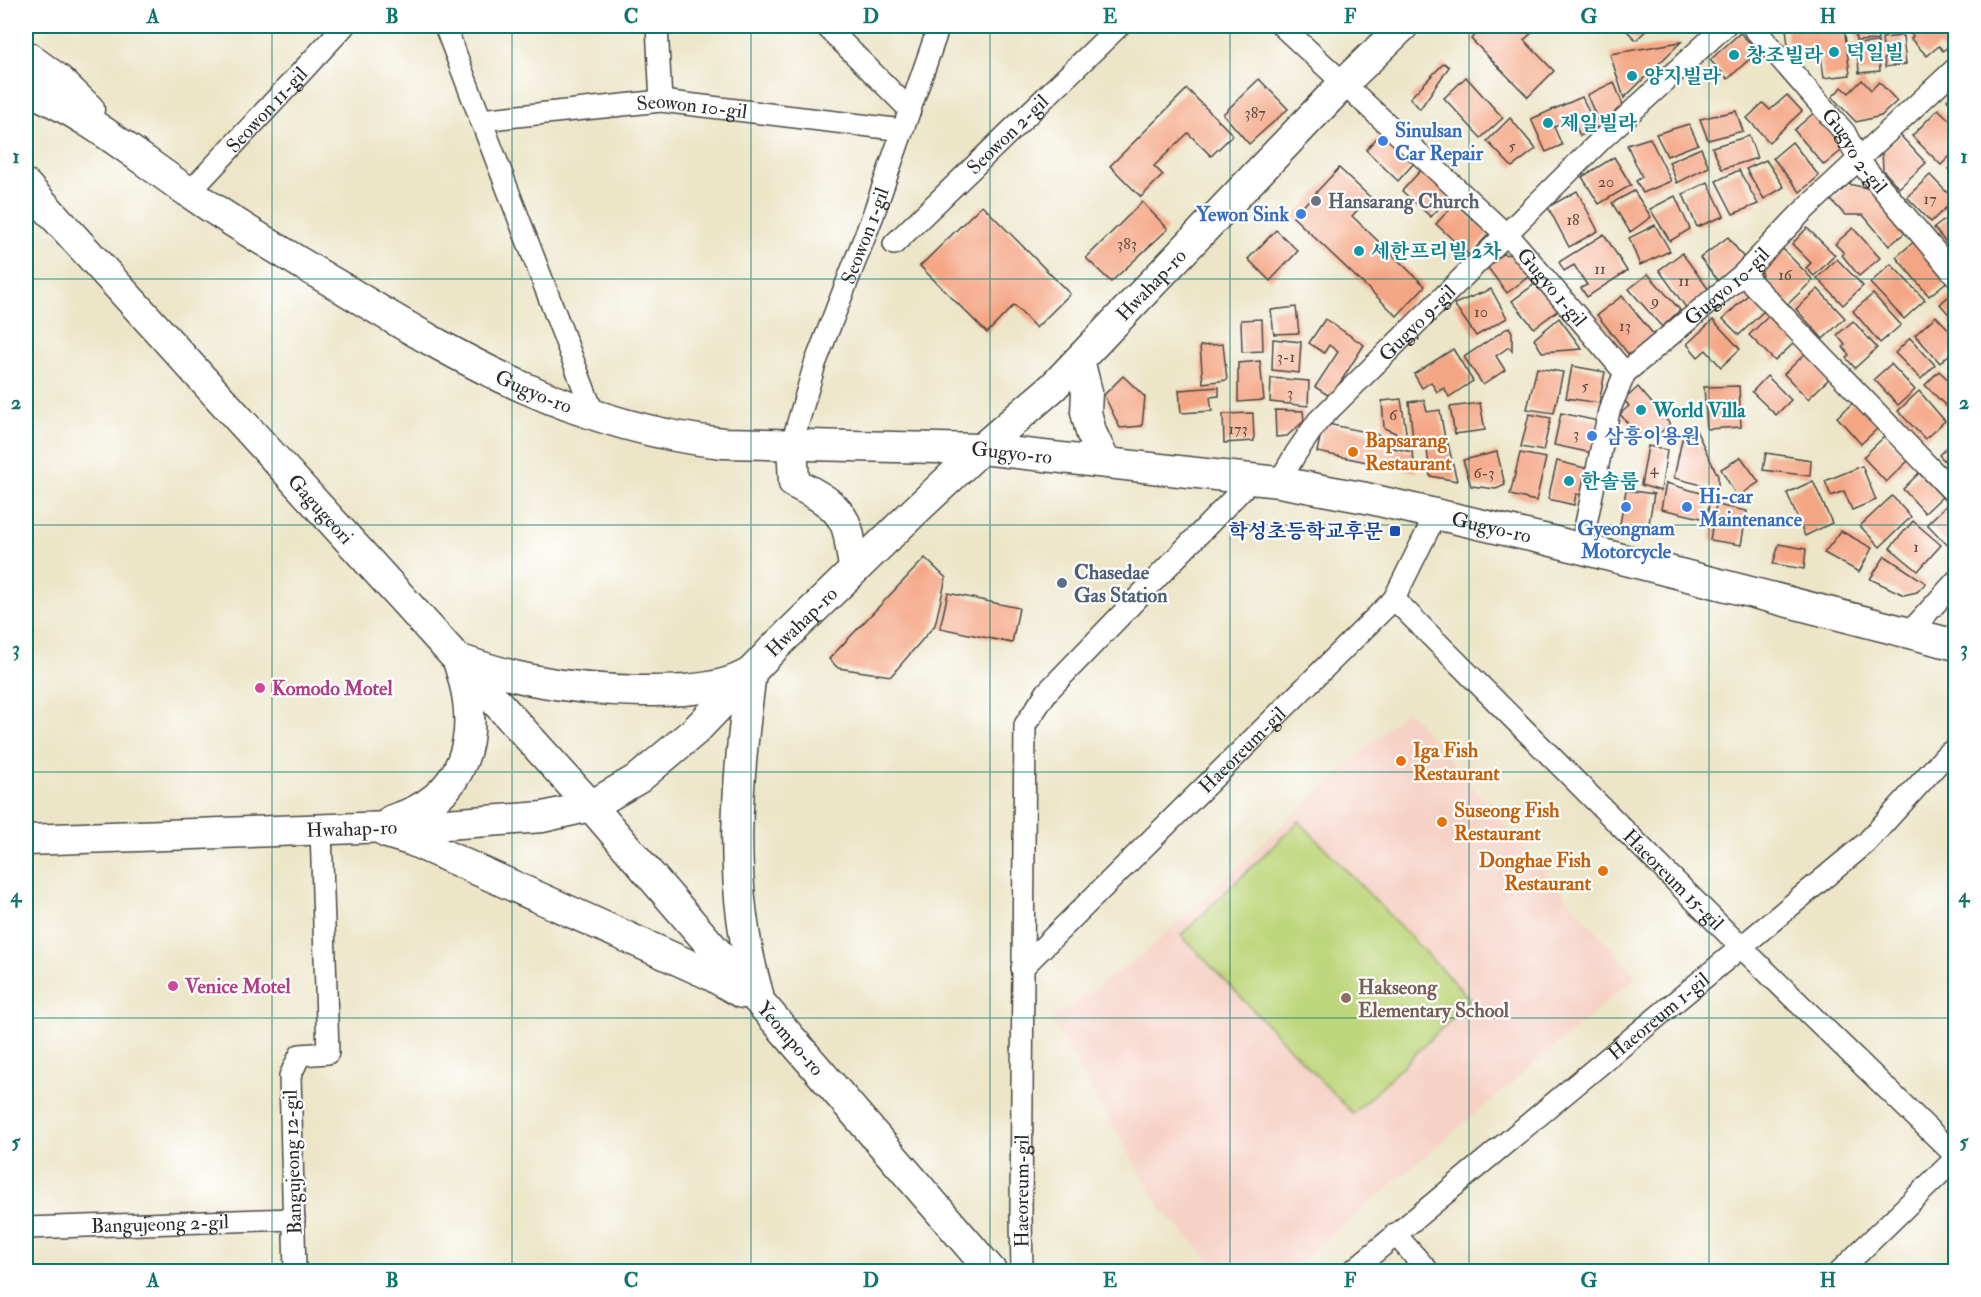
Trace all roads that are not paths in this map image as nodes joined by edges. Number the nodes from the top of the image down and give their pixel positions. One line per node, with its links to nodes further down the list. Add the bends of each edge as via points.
1 (344, 26): 23 (street, Seowon 11-gil)
2 (445, 26): 17 (street)
3 (657, 26): 15 (street)
4 (826, 26): 16 (street)
5 (939, 26): 16 (street, Seowon 1-gil)
6 (1119, 26): 26 (street, Seowon 2-gil)
7 (1281, 26): 13 (street, Gugyo 1-gil)
8 (1403, 26): 13 (main road, Hwahap-ro)
9 (1725, 26): 25 (street, Gugyo 9-gil)
10 (1752, 26): 20 (street, Gugyo 2-gil, via 1845,133)
11 (26, 56): 19 (main road, Gugyo-ro, via 58,80)
12 (1956, 68): 20 (street, Gugyo 10-gil)
13 (1344, 83): 25 (street, Gugyo 1-gil); 29 (main road, Hwahap-ro)
14 (26, 89): 19 (main road, Gugyo-ro, via 78,114)
15 (661, 101): 17 (street, Seowon 10-gil); 18 (street, Seowon 10-gil)
16 (910, 110): 18 (street, Seowon 1-gil)
17 (480, 120): 31 (street)
18 (903, 130): 32 (street, Seowon 1-gil, via 814,364)
19 (125, 145): 23 (main road, Gugyo-ro)
20 (1859, 161): 27 (street, Gugyo 10-gil, via 1800,214); 28 (street, Gugyo 2-gil)
21 (26, 175): 24 (main road)
22 (26, 185): 24 (main road)
23 (189, 193): 31 (main road, Gugyo-ro, via 418,335 482,369)
24 (51, 212): 44 (main road, Gagugeori)
25 (1506, 234): 30 (street, Gugyo 1-gil); 35 (street, Gugyo 9-gil, via 1318,421 1296,453)
26 (894, 244)
27 (1743, 274): 30 (street, Gugyo 10-gil); 36 (street)
28 (1956, 276)
29 (1079, 360): 33 (main road, Hwahap-ro); 34 (main road, via 1091,432)
30 (1625, 373): 38 (street, Gugyo 10-gil, via 1610,411)
31 (594, 415): 32 (main road, Gugyo-ro, via 682,439)
32 (792, 443): 33 (main road, Gugyo-ro); 39 (main road, via 794,483 830,503 842,517)
33 (981, 449): 34 (main road, Gugyo-ro); 39 (main road, Hwahap-ro)
34 (1106, 462): 35 (main road, Gugyo-ro)
35 (1266, 480): 37 (main road, Gugyo-ro); 52 (street, Haeoreum-gil, via 1047,692 1025,725)
36 (1956, 495)
37 (1436, 514): 38 (main road, Gugyo-ro); 41 (street, Haeoreum-gil)
38 (1581, 548): 42 (main road, Gugyo-ro)
39 (855, 569): 45 (main road, Hwahap-ro)
40 (1956, 581): 42 (street)
41 (1395, 599): 51 (street, Haeoreum 15-gil); 52 (street, Haeoreum-gil)
42 (1908, 634): 43 (main road, Gugyo-ro)
43 (1956, 645)
44 (457, 659): 45 (main road, via 532,680 644,690 708,688 733,683); 47 (main road, Gagugeori); 48 (main road, via 471,716 455,776 445,791 412,814)
45 (751, 672): 47 (main road, Hwahap-ro, via 696,730 639,778); 53 (main road, via 738,781 736,865 747,959)
46 (1952, 755): 51 (street, Haeoreum 1-gil, via 1866,843)
47 (591, 806): 48 (main road, Hwahap-ro, via 543,817); 53 (main road, Yeompo-ro)
48 (369, 827): 49 (main road, Hwahap-ro); 53 (main road, via 413,841 688,964)
49 (321, 829): 50 (main road, Hwahap-ro); 55 (street, Bangujeong 12-gil, via 328,1053 300,1055 290,1076)
50 (26, 840)
51 (1741, 947): 54 (street, Haeoreum 15-gil); 57 (street, Haeoreum 1-gil)
52 (1023, 968): 60 (street, Haeoreum-gil)
53 (760, 1003): 59 (main road, Yeompo-ro)
54 (1956, 1157): 63 (street)
55 (294, 1219): 56 (street, Bangujeong 2-gil); 58 (street, Bangujeong 12-gil)
56 (26, 1228)
57 (1395, 1234): 61 (street, Haeoreum 1-gil); 62 (street)
58 (295, 1272)
59 (992, 1272)
60 (1022, 1272)
61 (1351, 1272)
62 (1429, 1272)
63 (1839, 1272)

